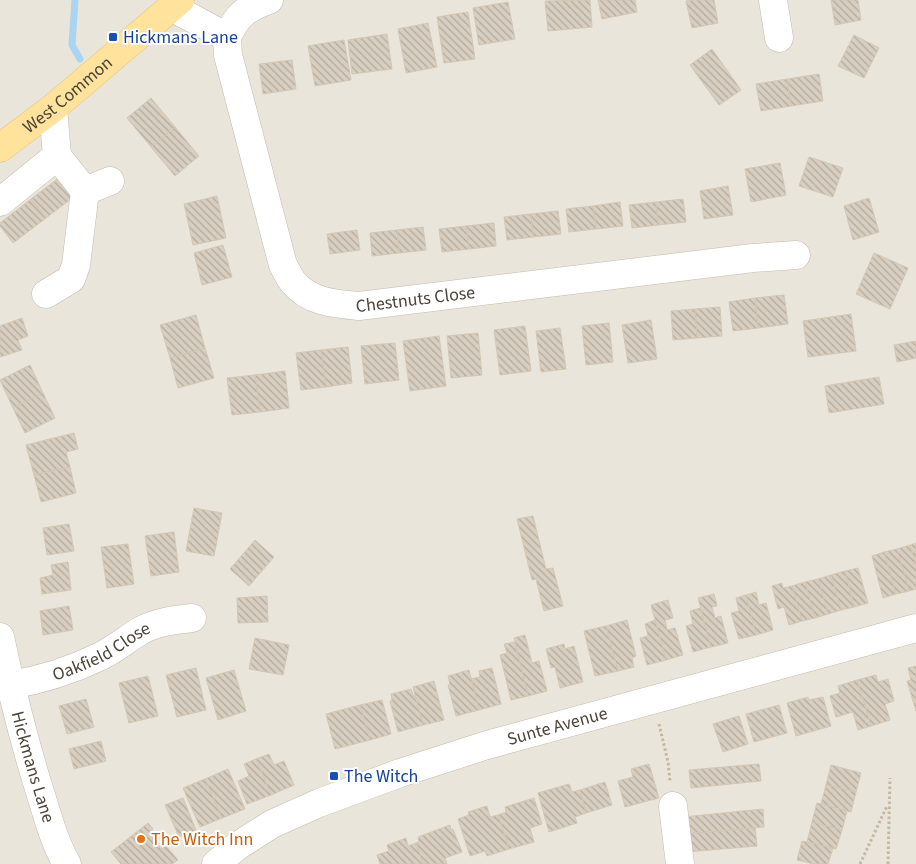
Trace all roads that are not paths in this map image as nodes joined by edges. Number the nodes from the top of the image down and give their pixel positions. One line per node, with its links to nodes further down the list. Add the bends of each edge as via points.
1 (269, 0): 4 (street, via 253,6 236,19)
2 (773, 0): 5 (street)
3 (177, 4): 4 (street); 6 (main road, West Common)
4 (226, 37): 12 (street, Chestnuts Close, via 283,264 293,282 312,298 359,306)
5 (779, 38)
6 (54, 108): 7 (main road, West Common); 8 (street)
7 (0, 148)
8 (57, 156): 10 (street); 11 (street)
9 (110, 182): 10 (street)
10 (85, 191): 13 (street, via 76,265 70,280)
11 (0, 202)
12 (796, 255)
13 (46, 294)
14 (192, 618): 17 (street, Oakfield Close, via 162,622 76,667 40,680)
15 (916, 628): 20 (street, Sunte Avenue, via 487,745 400,773 272,824)
16 (0, 637): 17 (street, Hickmans Lane)
17 (10, 685): 19 (street, Hickmans Lane, via 29,758)
18 (673, 806): 21 (street)
19 (67, 864)
20 (216, 864)
21 (680, 864)

